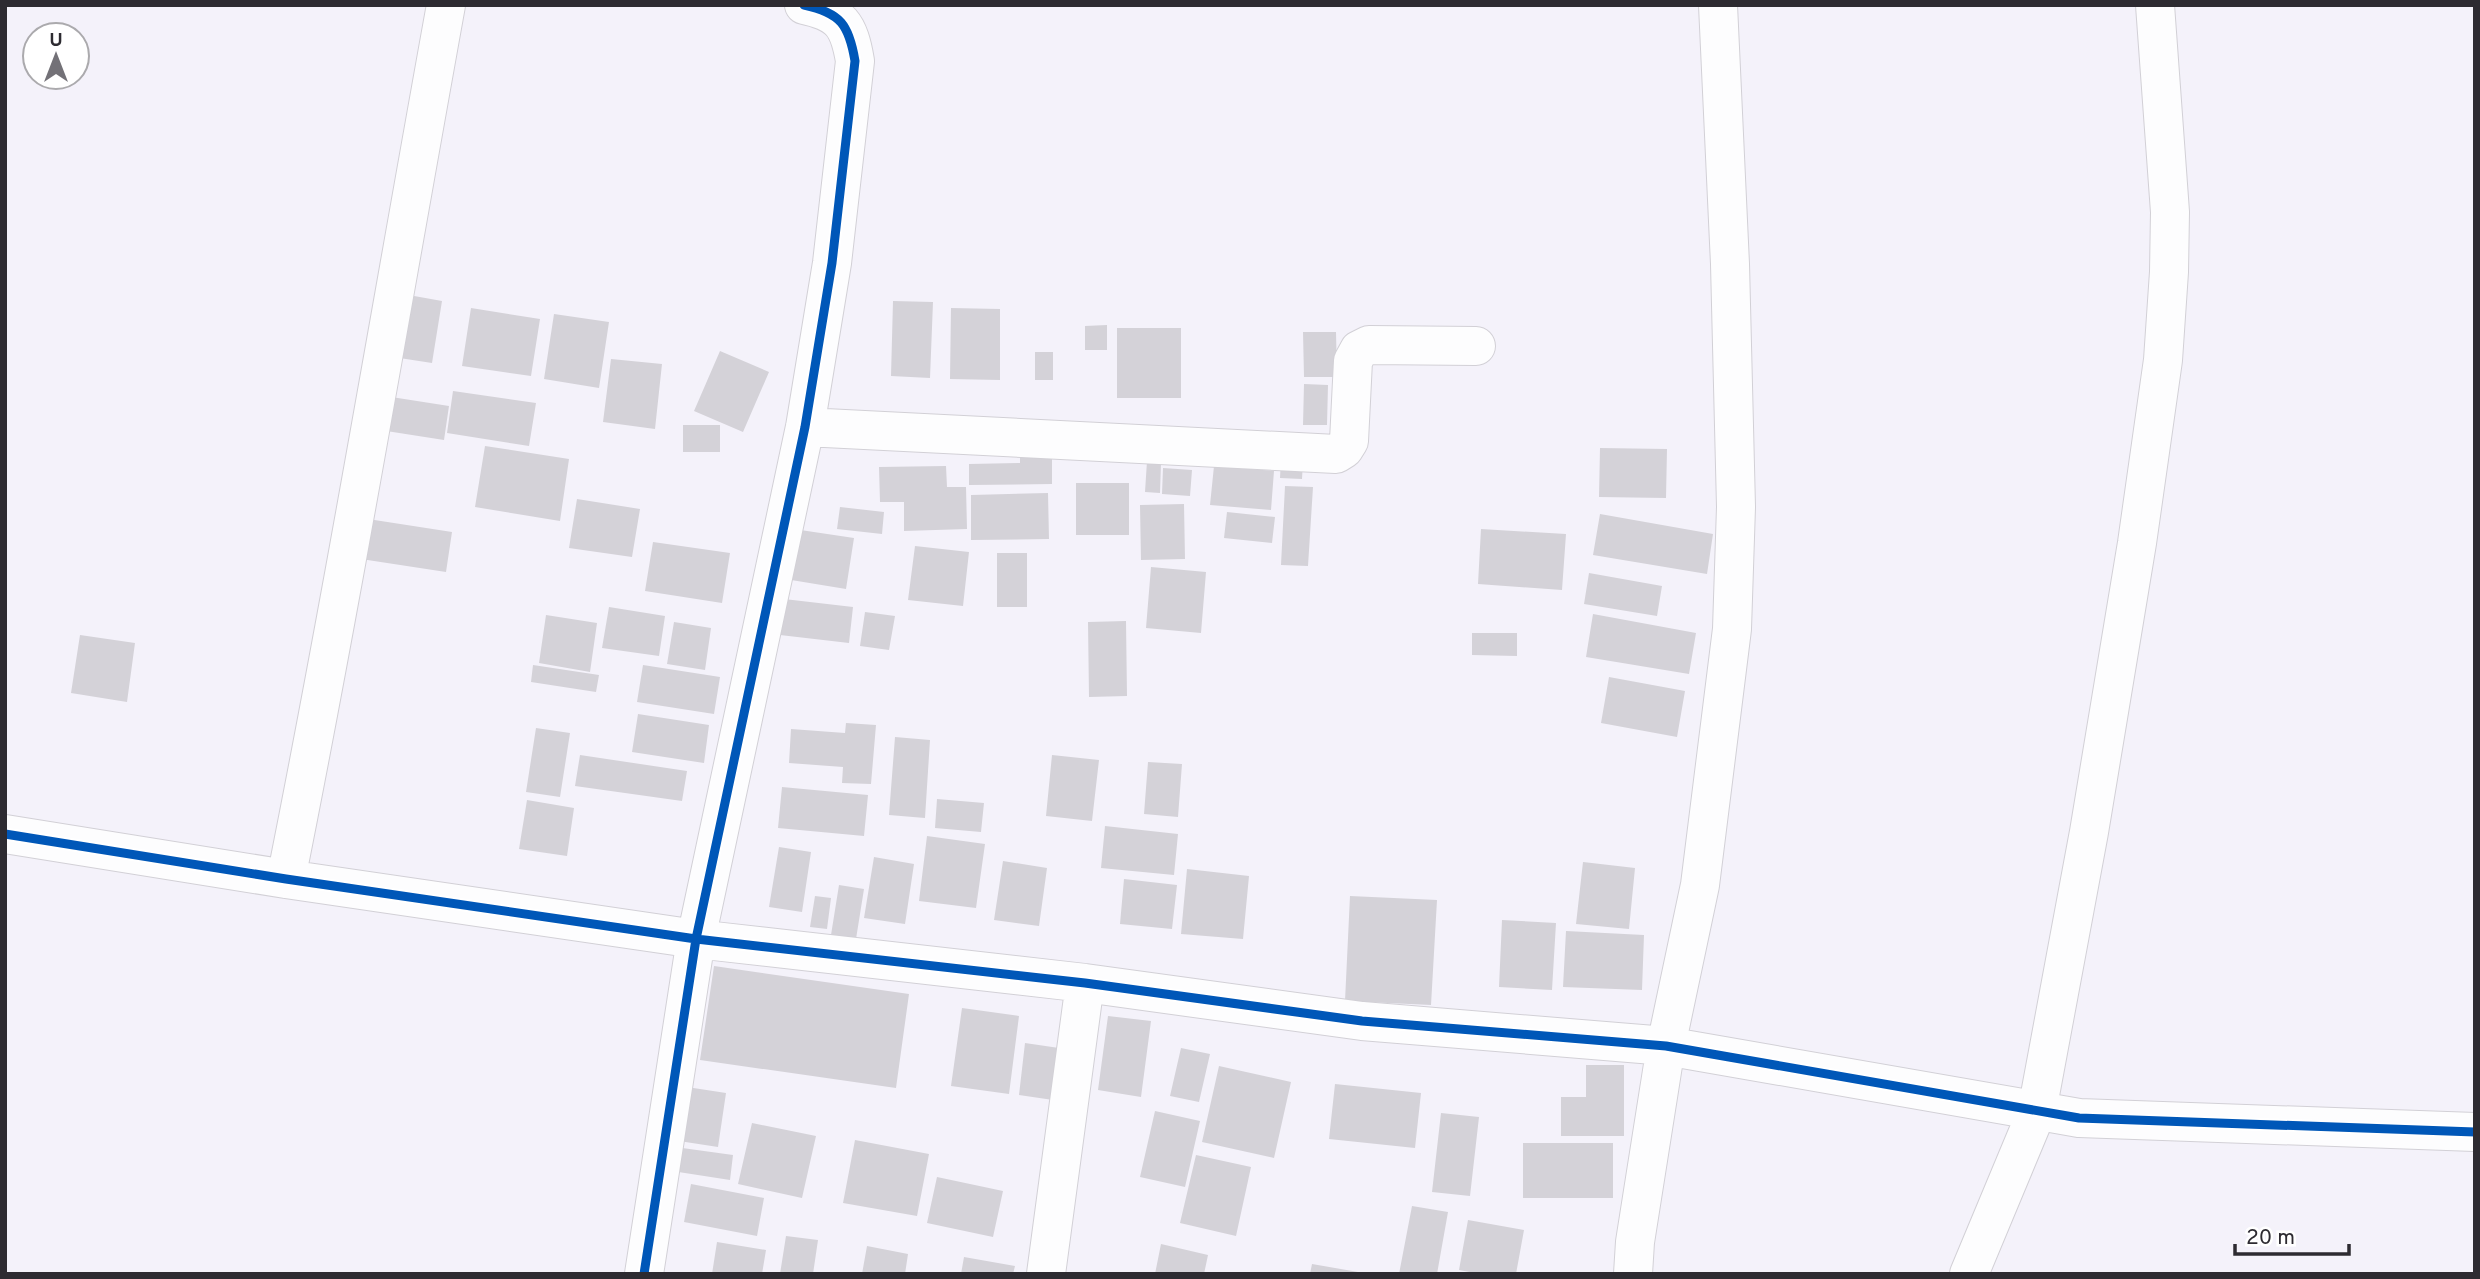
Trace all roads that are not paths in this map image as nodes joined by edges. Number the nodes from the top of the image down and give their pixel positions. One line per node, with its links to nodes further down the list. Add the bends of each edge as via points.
1 (446, 5): 8 (street, via 331,655)
2 (1718, 5): 11 (street, via 1731,290 1732,629 1700,884)
3 (2155, 5): 12 (street, via 2171,212 2163,360 2105,736)
4 (832, 9): 6 (street, via 851,38 855,61 832,263)
5 (1476, 346): 6 (street, via 1369,345 1359,351 1353,361 1349,441 1336,454)
6 (804, 427): 9 (street)
7 (5, 834): 8 (street)
8 (286, 880): 9 (street)
9 (696, 939): 10 (street); 14 (street)
10 (1085, 983): 11 (street, via 1362,1021); 15 (street)
11 (1666, 1046): 12 (street); 16 (street)
12 (2037, 1111): 13 (street, via 2079,1118); 17 (street)
13 (2475, 1132)
14 (644, 1274)
15 (1046, 1274)
16 (1633, 1274)
17 (1969, 1274)

